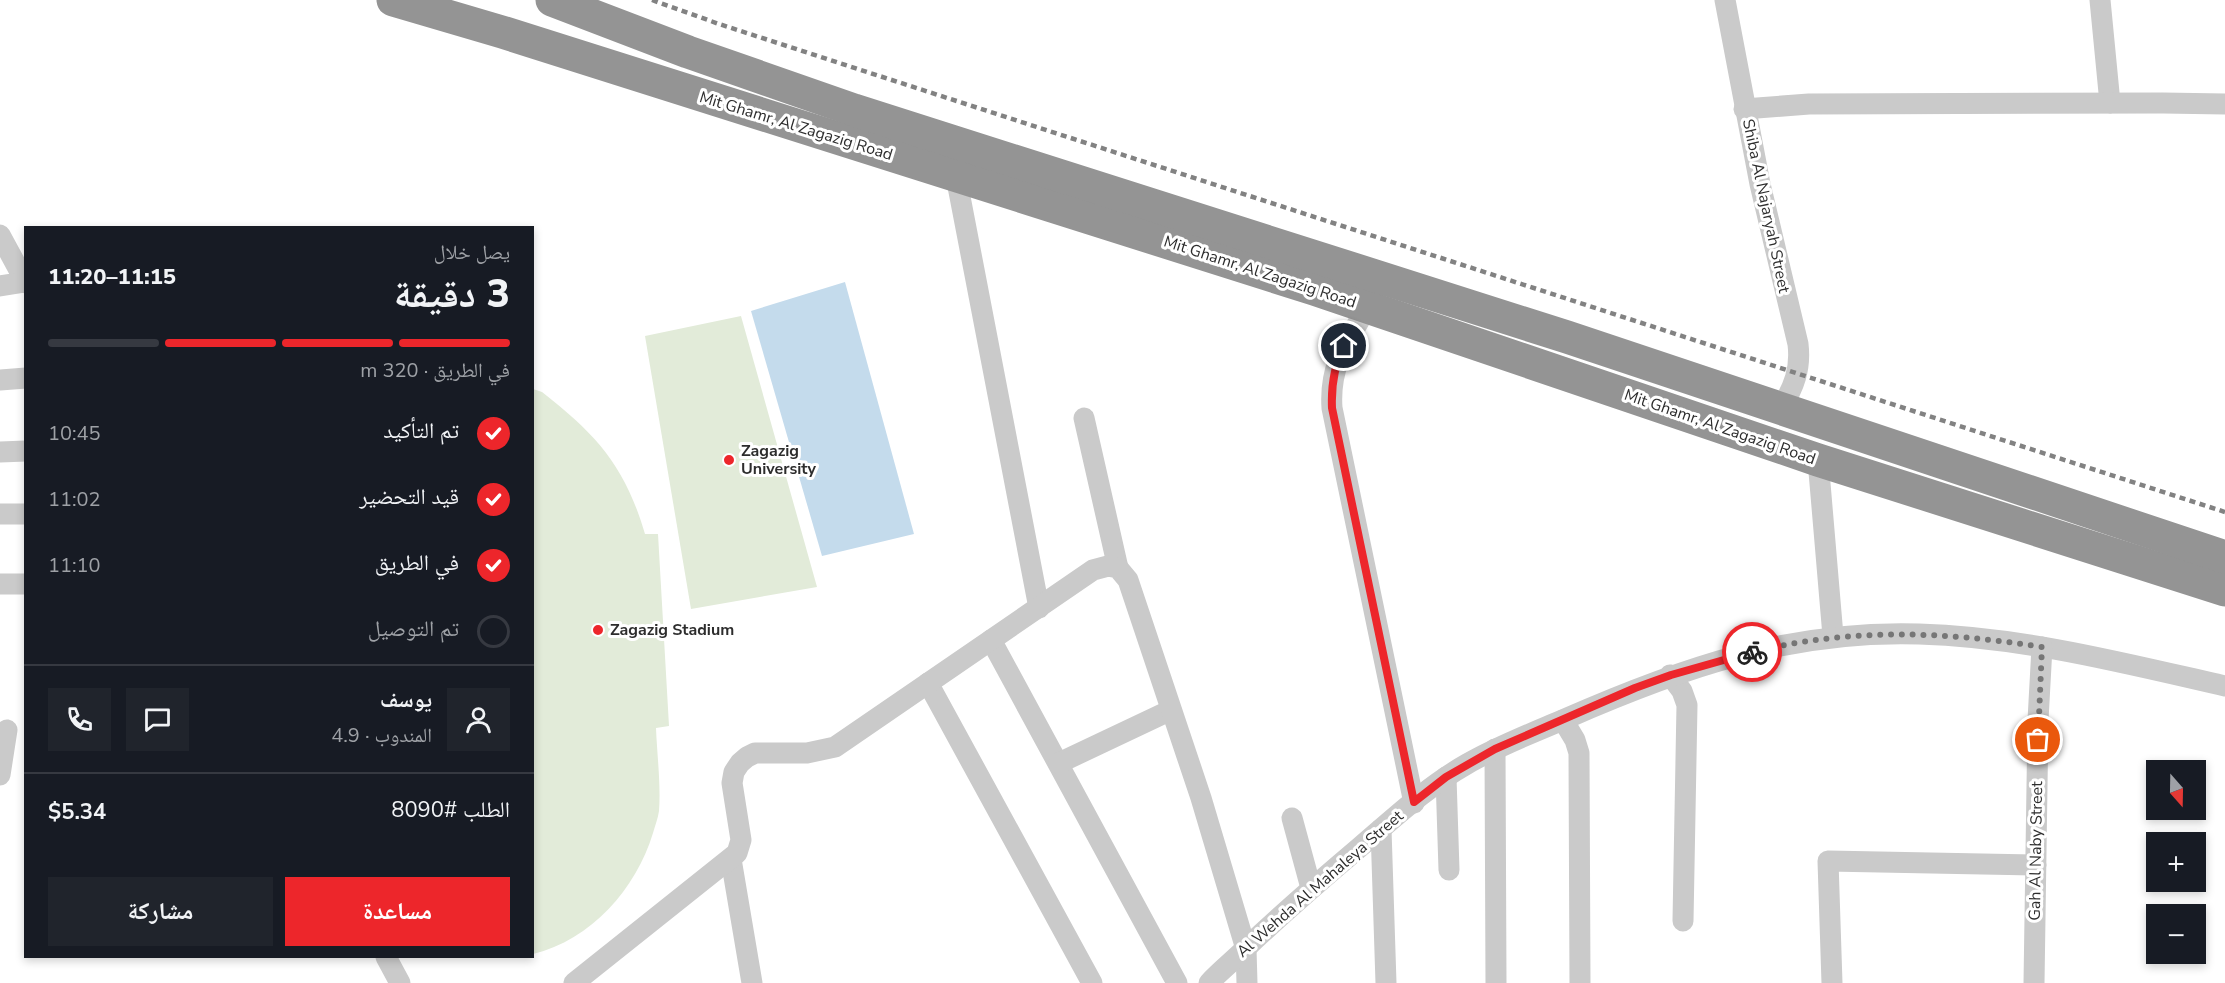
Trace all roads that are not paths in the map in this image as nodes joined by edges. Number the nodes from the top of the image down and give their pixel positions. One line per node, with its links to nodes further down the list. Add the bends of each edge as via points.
1 (393, 0): 5 (highway, Mit Ghamr, Al Zagazig Road)
2 (552, 0): 17 (highway, Mit Ghamr, Al Zagazig Road, via 877,118)
3 (1725, 0): 8 (street, Shiba Al Najaryah Street)
4 (2100, 0): 6 (street)
5 (479, 14): 9 (highway, Mit Ghamr, Al Zagazig Road)
6 (2110, 103): 7 (street); 8 (street, via 1809,104)
7 (2225, 104)
8 (1744, 110): 17 (street, Shiba Al Najaryah Street, via 1800,361)
9 (956, 176): 14 (highway, Mit Ghamr, Al Zagazig Road); 29 (street)
10 (0, 235): 11 (street)
11 (24, 281)
12 (24, 283): 13 (street)
13 (0, 286)
14 (1368, 306): 21 (highway, Mit Ghamr, Al Zagazig Road); 43 (street, via 1338,357 1332,382 1332,408)
15 (24, 378): 16 (street)
16 (0, 380)
17 (1781, 408): 24 (highway, Mit Ghamr, Al Zagazig Road)
18 (1084, 418): 25 (street)
19 (24, 451): 20 (street)
20 (0, 452)
21 (1818, 460): 28 (highway, Mit Ghamr, Al Zagazig Road); 30 (street)
22 (0, 514): 23 (street)
23 (24, 514)
24 (2225, 557)
25 (1118, 568): 29 (street, via 1093,570); 36 (street, via 1128,580)
26 (0, 584): 27 (street)
27 (24, 584)
28 (2225, 590)
29 (1039, 608): 31 (street)
30 (1833, 636): 32 (street, Al Wehda Al Mahaleya Street, via 1916,633); 33 (street, Al Wehda Al Mahaleya Street, via 1733,656)
31 (991, 640): 34 (street); 40 (street)
32 (2042, 647): 35 (street, Al Wehda Al Mahaleya Street); 47 (street, Gah Al Naby Street)
33 (1671, 675): 37 (street, Al Wehda Al Mahaleya Street); 50 (street, via 1687,705)
34 (928, 683): 46 (street, via 835,747 747,757 734,772 732,783 741,840); 56 (street)
35 (2225, 686)
36 (1171, 710): 40 (street); 51 (street)
37 (1563, 720): 39 (street, Al Wehda Al Mahaleya Street); 62 (street, via 1579,753)
38 (11, 731): 41 (street)
39 (1495, 749): 42 (street, Al Wehda Al Mahaleya Street); 61 (street)
40 (1059, 763): 57 (street)
41 (0, 775)
42 (1446, 777): 43 (street, Al Wehda Al Mahaleya Street); 48 (street)
43 (1414, 802): 45 (street, Al Wehda Al Mahaleya Street)
44 (1292, 818): 49 (street)
45 (1381, 830): 49 (street, Al Wehda Al Mahaleya Street); 60 (street)
46 (731, 859): 54 (street); 55 (street)
47 (2036, 865): 63 (street, via 1828,861); 64 (street, Gah Al Naby Street)
48 (1449, 870)
49 (1311, 888): 51 (street, Al Wehda Al Mahaleya Street)
50 (1683, 921)
51 (1246, 949): 58 (street, Al Wehda Al Mahaleya Street); 59 (street)
52 (388, 958): 53 (street)
53 (400, 983)
54 (574, 983)
55 (752, 983)
56 (1092, 983)
57 (1177, 983)
58 (1209, 983)
59 (1247, 983)
60 (1386, 983)
61 (1496, 983)
62 (1580, 983)
63 (1832, 983)
64 (2034, 983)

